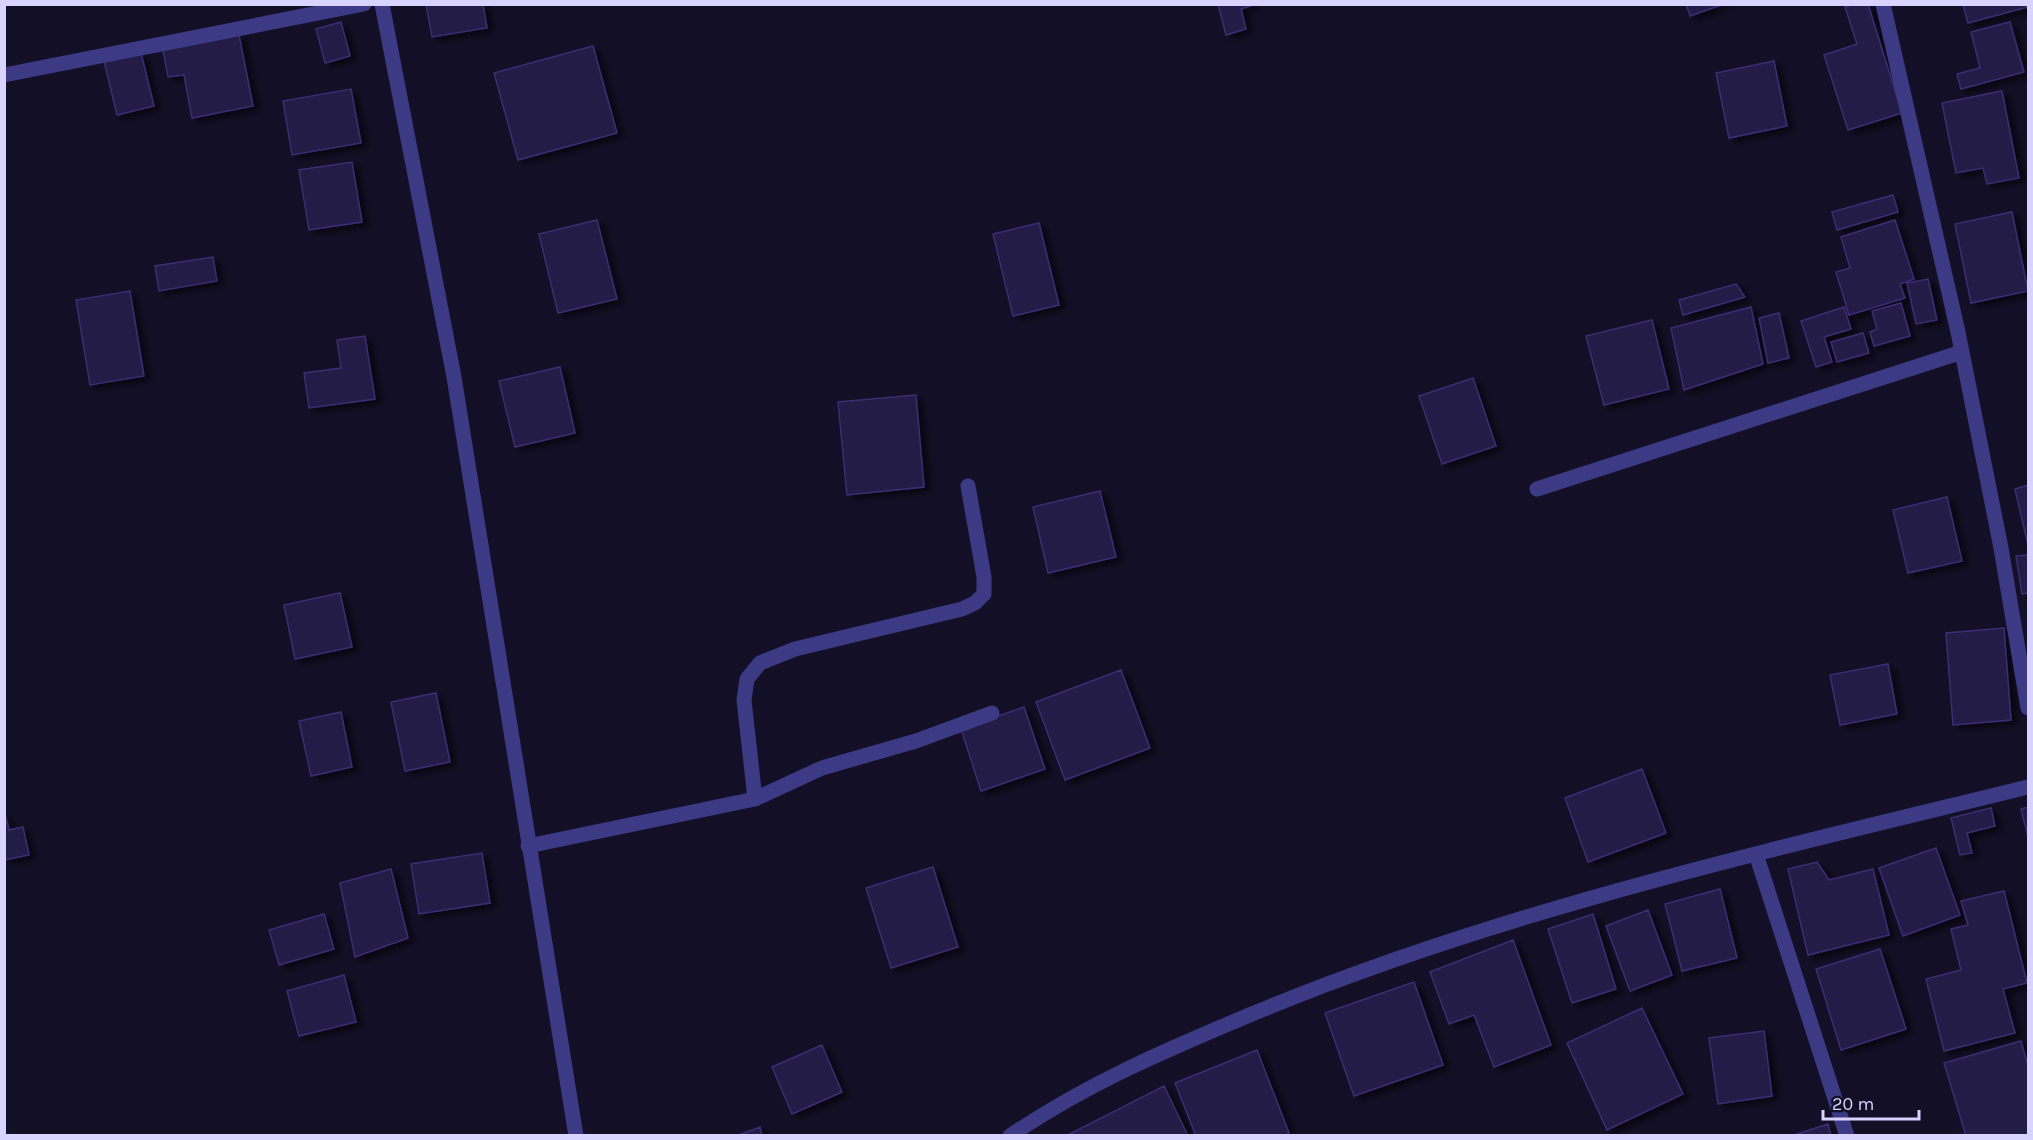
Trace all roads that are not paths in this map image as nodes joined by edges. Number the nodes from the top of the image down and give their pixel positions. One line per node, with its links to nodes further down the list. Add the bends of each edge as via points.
1 (364, 4): 4 (street)
2 (382, 4): 12 (street, via 454,377)
3 (1883, 4): 5 (street)
4 (4, 75)
5 (1962, 352): 7 (street); 8 (street)
6 (968, 486): 11 (street, via 984,577 984,594 975,603 795,649 760,663 747,679 744,700)
7 (1537, 489)
8 (2028, 708)
9 (992, 713): 11 (street, via 916,741 822,768)
10 (2028, 787): 13 (street)
11 (755, 799): 12 (street)
12 (528, 846): 14 (street)
13 (1756, 854): 15 (street, via 1550,909 1344,976 1098,1081); 16 (street)
14 (576, 1136)
15 (1010, 1136)
16 (1847, 1136)

